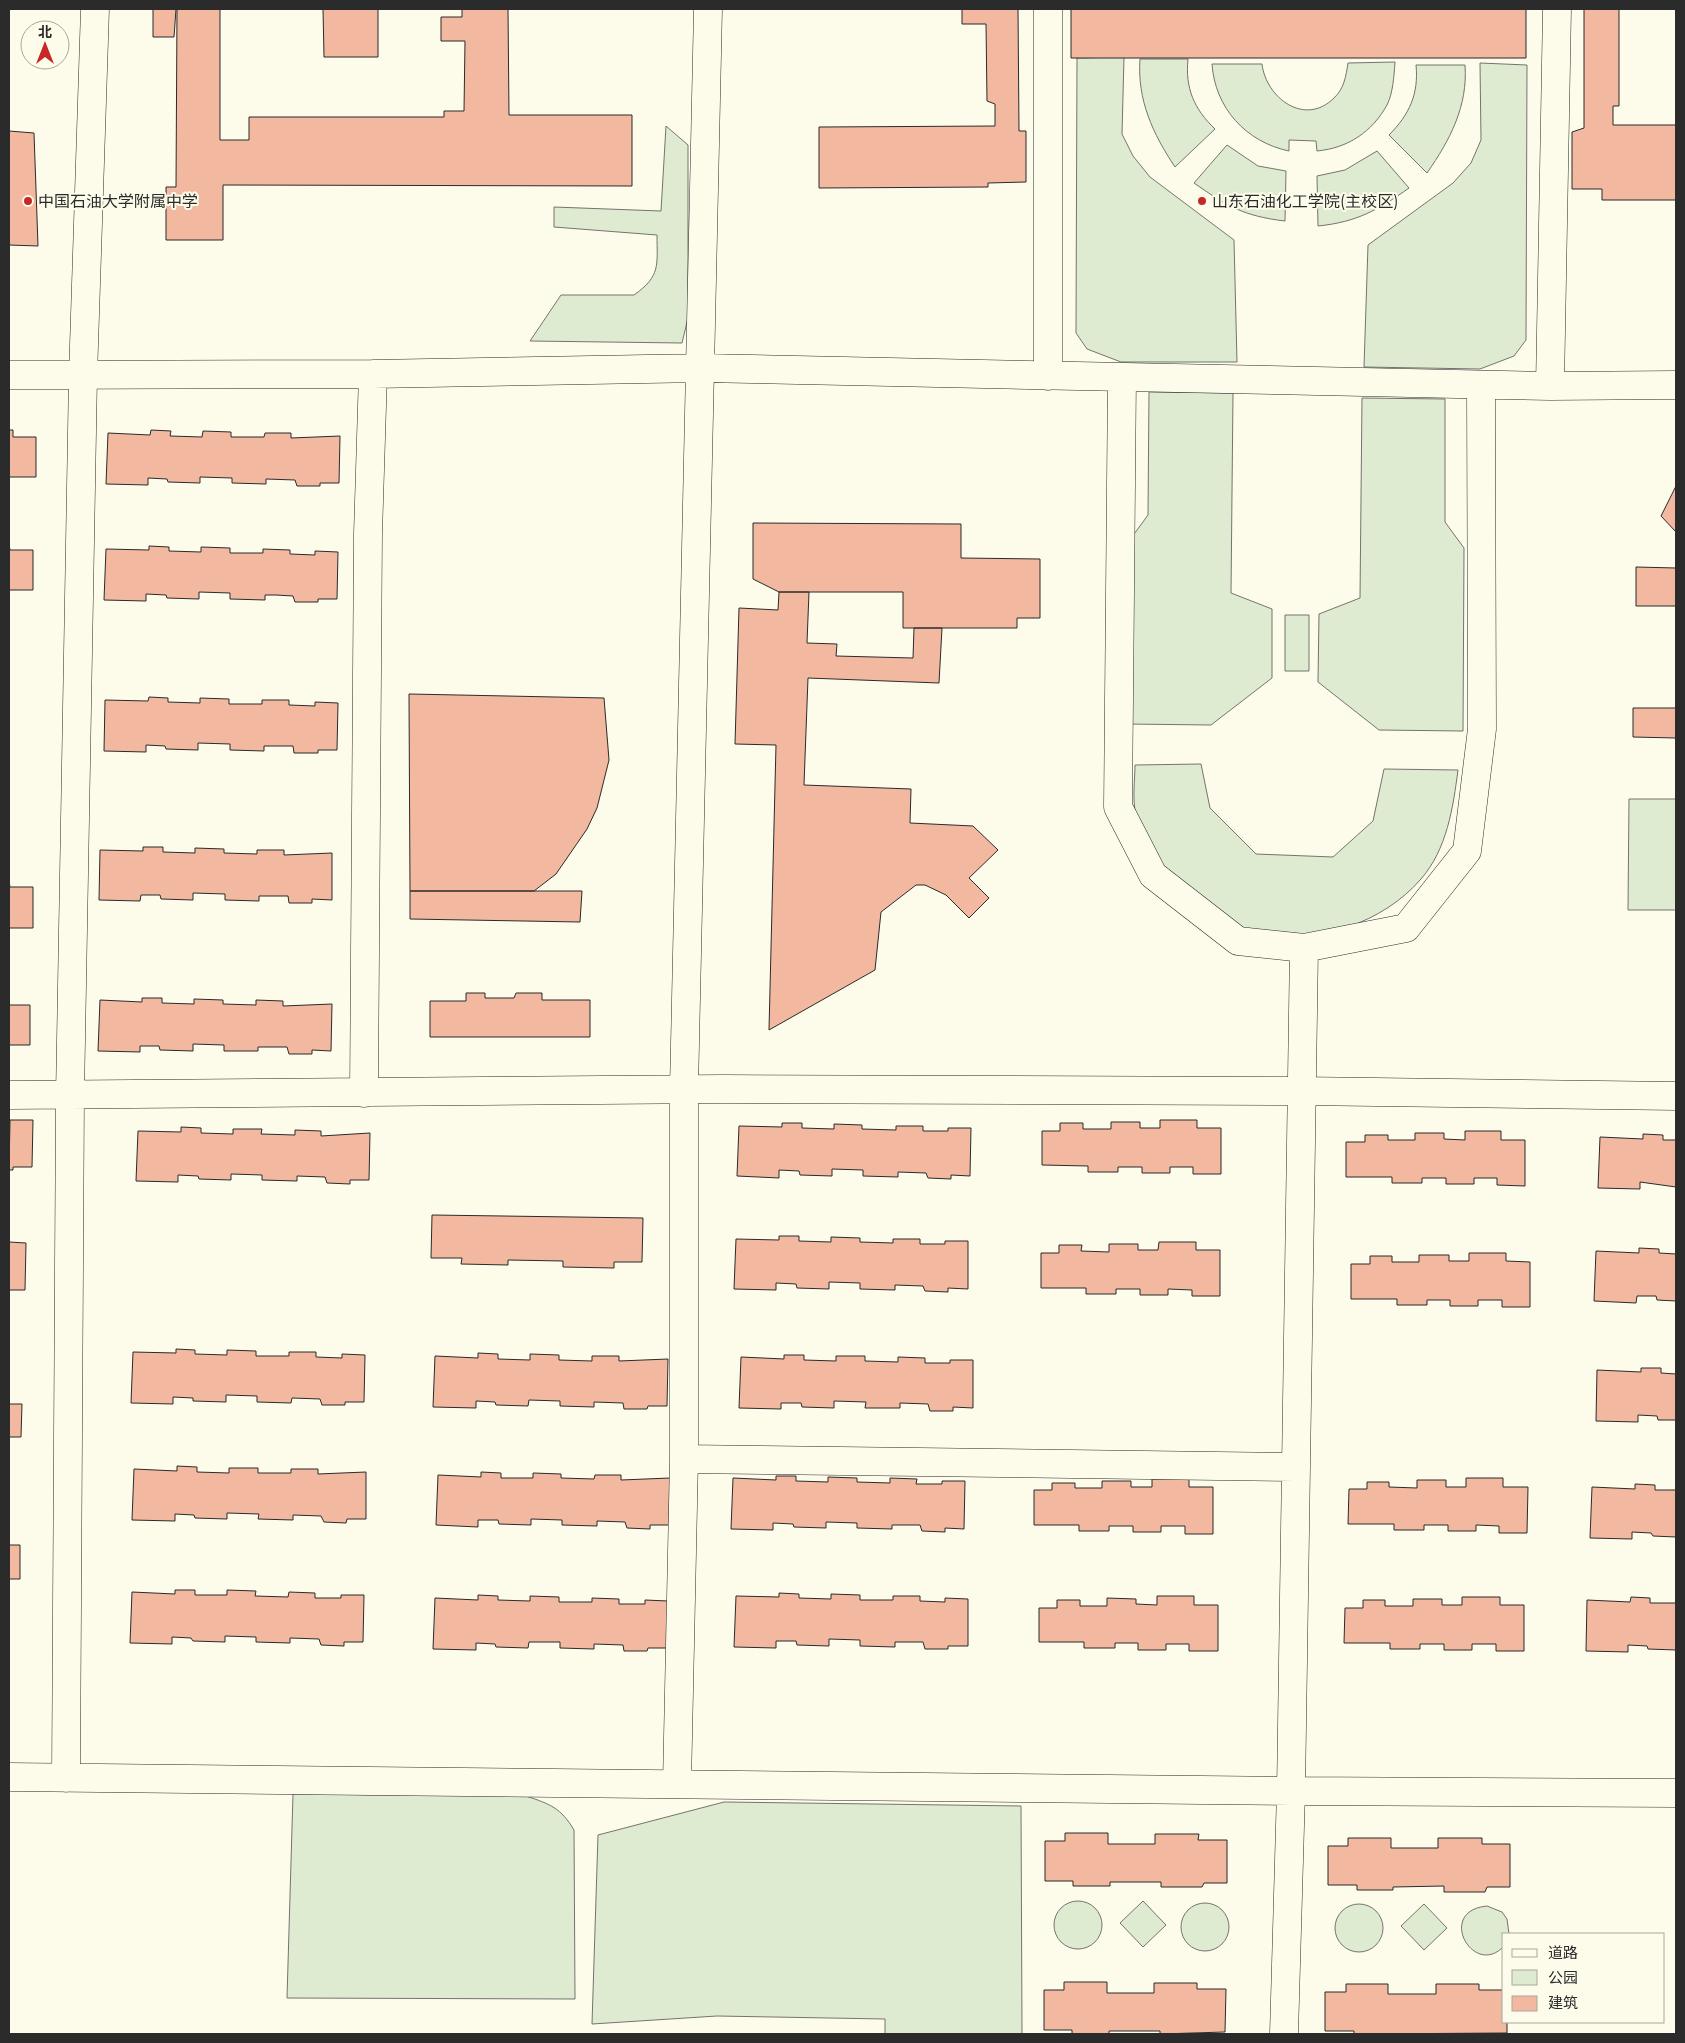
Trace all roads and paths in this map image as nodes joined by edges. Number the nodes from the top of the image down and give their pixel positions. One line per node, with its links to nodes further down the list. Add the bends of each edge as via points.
1 (95, 9): 8 (lane)
2 (708, 9): 5 (lane)
3 (1048, 9): 9 (lane)
4 (1557, 9): 13 (lane)
5 (702, 368): 7 (lane); 9 (lane); 15 (lane)
6 (9, 374): 8 (lane)
7 (373, 374): 8 (lane); 17 (lane, via 368,534)
8 (83, 376): 19 (lane)
9 (1048, 376): 10 (lane)
10 (1122, 377): 12 (lane); 14 (lane, via 1118,807 1153,875 1238,941)
11 (1676, 384): 13 (lane)
12 (1481, 385): 13 (lane); 14 (lane, via 1482,729 1468,851 1406,928)
13 (1550, 386)
14 (1304, 948): 16 (lane)
15 (684, 1089): 16 (lane); 17 (lane); 21 (lane)
16 (1300, 1091): 20 (lane); 22 (lane)
17 (364, 1093): 19 (lane)
18 (9, 1095): 19 (lane)
19 (70, 1096): 24 (lane)
20 (1676, 1096)
21 (684, 1458): 22 (lane); 25 (lane)
22 (1295, 1467): 26 (lane)
23 (9, 1776): 24 (lane)
24 (66, 1778): 25 (lane)
25 (677, 1784): 26 (lane)
26 (1291, 1791): 27 (lane); 28 (lane)
27 (1676, 1793)
28 (1284, 2034)

